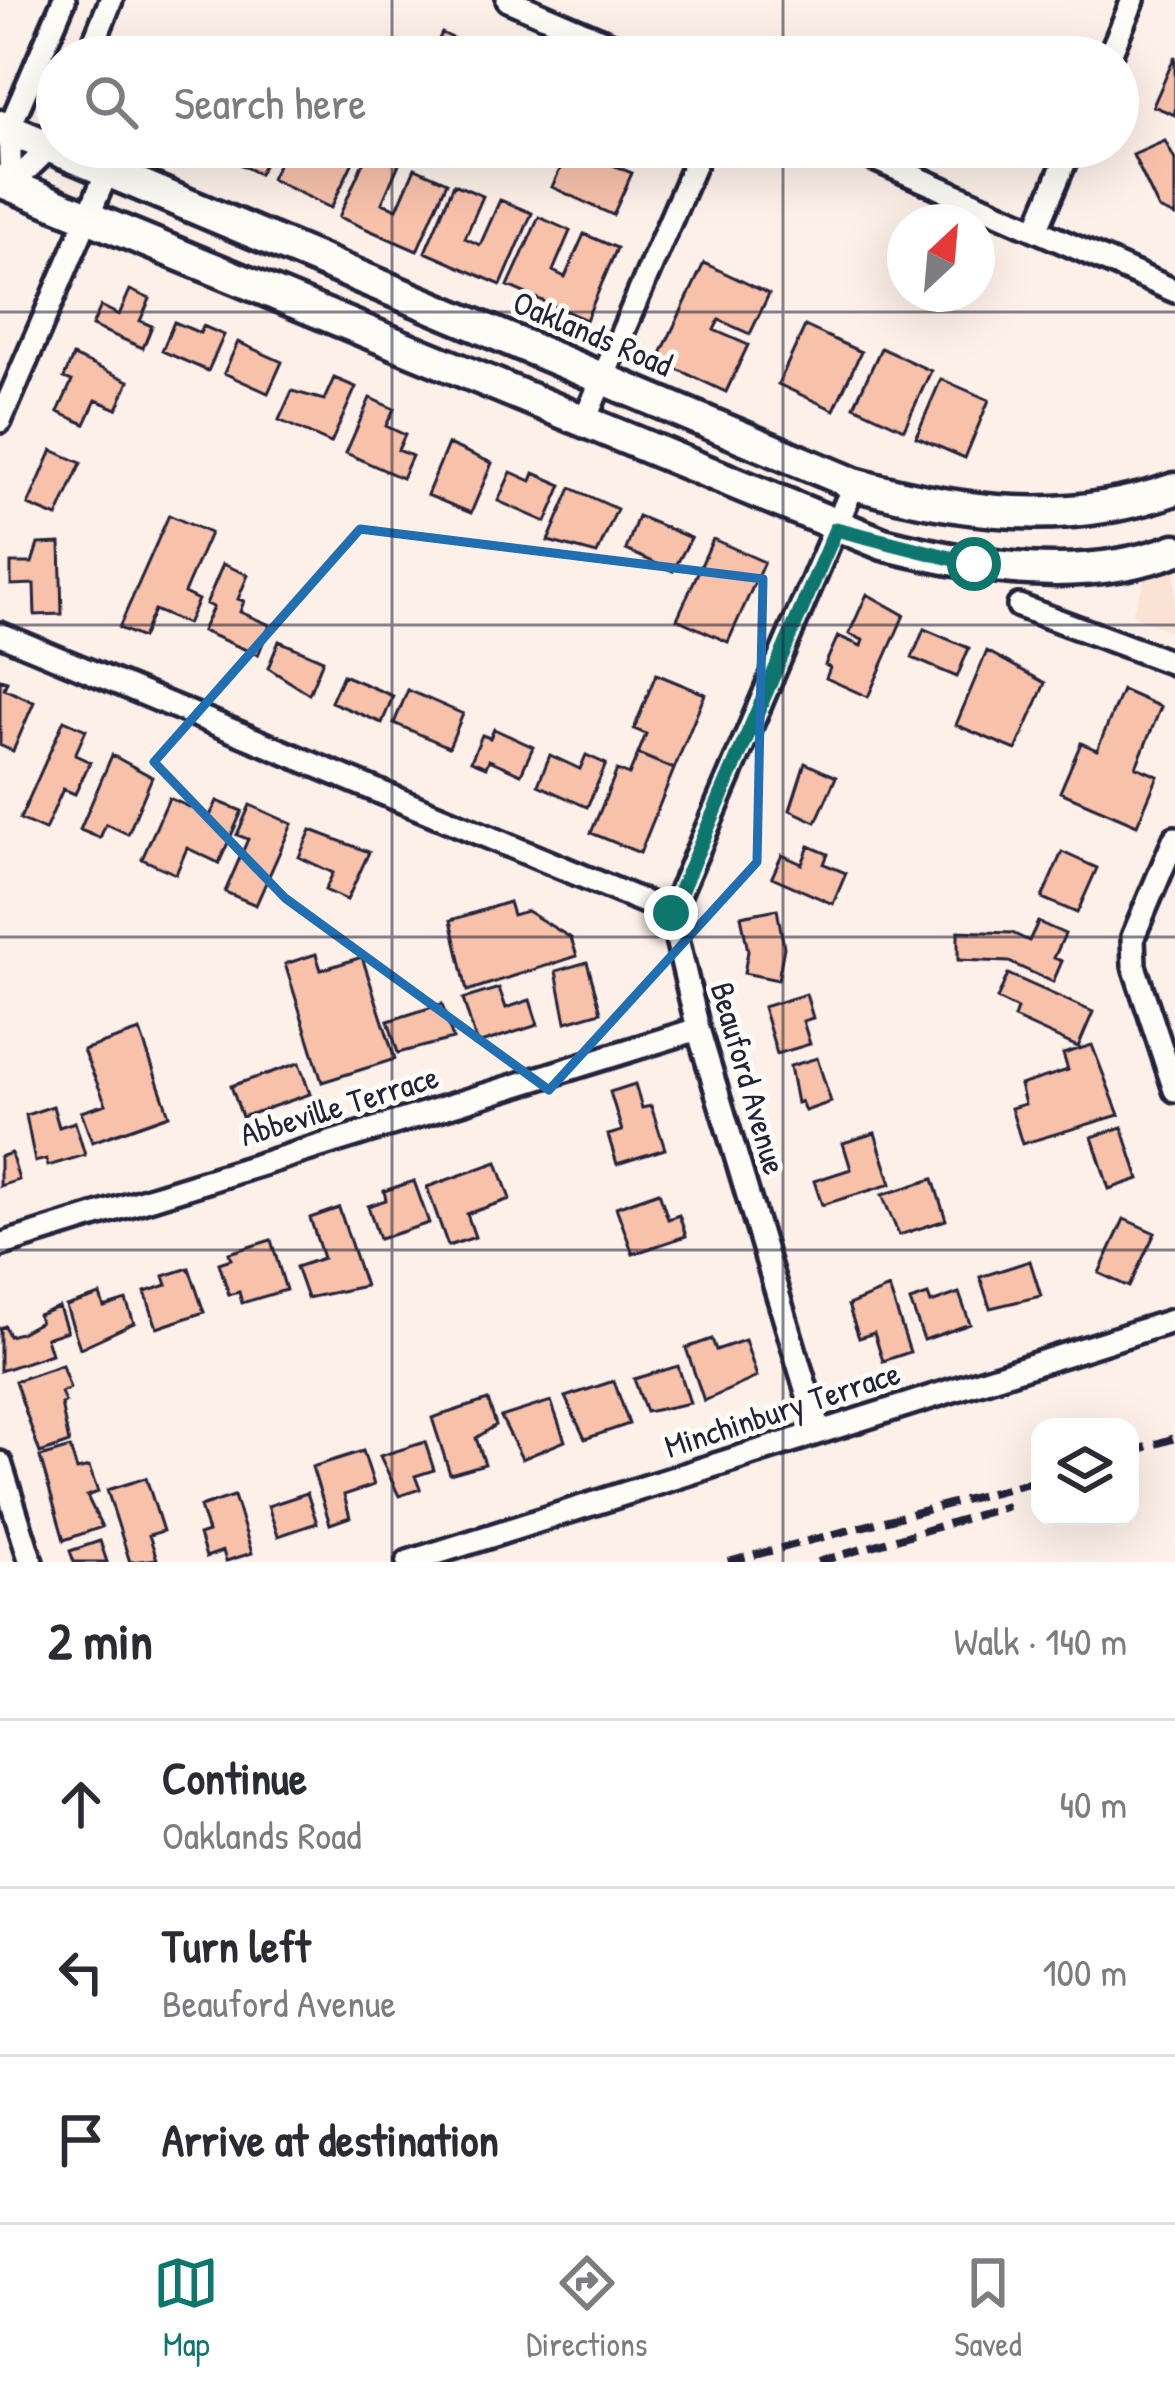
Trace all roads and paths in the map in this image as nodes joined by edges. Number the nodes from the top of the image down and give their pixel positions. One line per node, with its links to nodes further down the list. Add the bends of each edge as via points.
1 (64, 0): 5 (street)
2 (112, 0): 6 (street)
3 (1132, 0): 8 (street)
4 (518, 2): 7 (street)
5 (47, 36)
6 (97, 36)
7 (593, 36)
8 (1117, 36)
9 (36, 60): 10 (street)
10 (4, 128): 11 (main road, Oaklands Road); 18 (street)
11 (36, 135)
12 (36, 154): 18 (street)
13 (105, 168): 17 (main road, Oaklands Road)
14 (693, 168): 22 (street)
15 (895, 168): 20 (street)
16 (1062, 168): 20 (street)
17 (108, 170): 19 (street); 22 (main road, Oaklands Road)
18 (6, 183): 19 (main road)
19 (85, 218): 23 (street); 24 (main road)
20 (1036, 230): 21 (street)
21 (1175, 291)
22 (604, 376): 24 (street); 25 (main road, Oaklands Road)
23 (0, 421)
24 (583, 424): 27 (main road)
25 (854, 484): 26 (main road, Oaklands Road, via 1021,515 1082,513); 27 (street)
26 (1175, 489)
27 (836, 529): 28 (main road, via 1020,571 1089,568); 33 (street)
28 (1175, 550)
29 (1019, 606): 31 (street)
30 (0, 634): 33 (street)
31 (1175, 664)
32 (1175, 838): 35 (street, via 1133,937 1134,966)
33 (671, 913): 34 (street, Beauford Avenue)
34 (698, 1029): 36 (street, Abbeville Terrace); 38 (street, Beauford Avenue)
35 (1175, 1090)
36 (0, 1244)
37 (1175, 1320): 38 (street, Minchinbury Terrace)
38 (819, 1432): 41 (street, Minchinbury Terrace)
39 (0, 1462): 40 (street)
40 (31, 1562)
41 (408, 1562)

